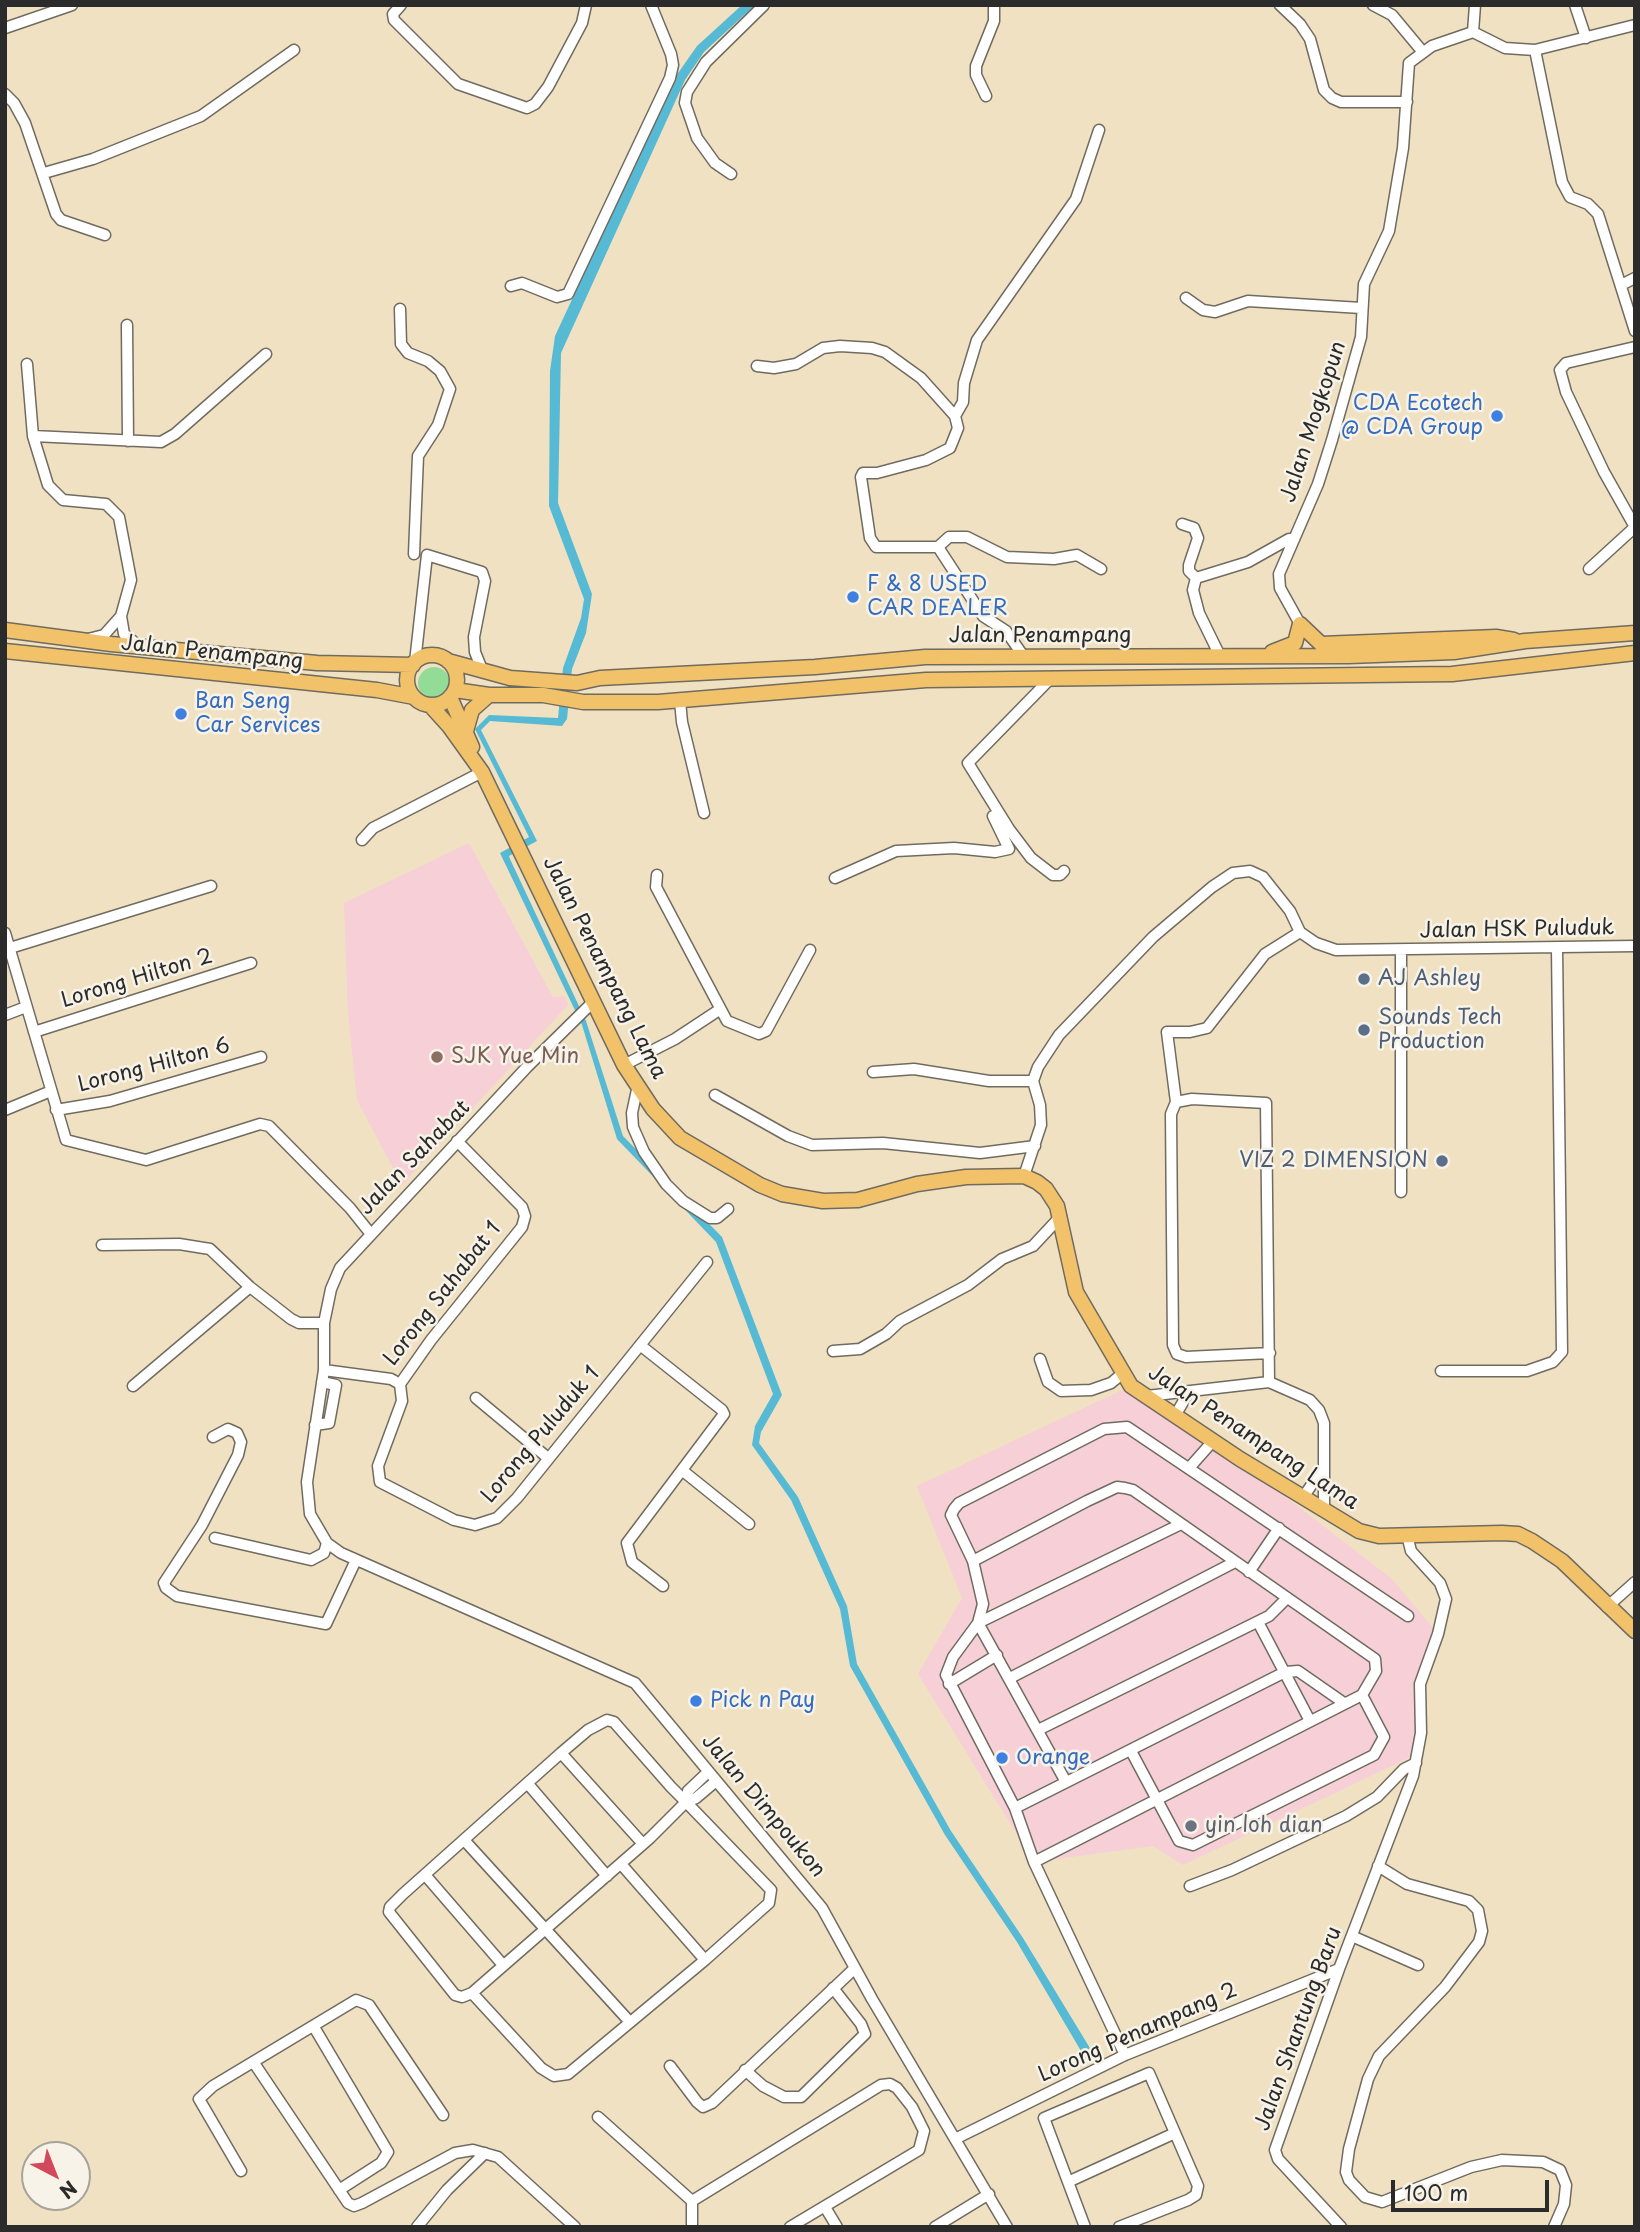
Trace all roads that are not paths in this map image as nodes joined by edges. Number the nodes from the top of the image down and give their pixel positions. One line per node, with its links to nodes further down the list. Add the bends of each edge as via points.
1 (72, 5): 14 (street)
2 (401, 5): 3 (street, via 394,20 458,84 527,108 548,86 582,23)
3 (586, 5)
4 (651, 5): 29 (street, via 671,54 670,78 568,294 557,297 522,283)
5 (764, 5): 25 (street, via 706,62 687,92 685,103 697,138 715,163)
6 (993, 5): 21 (street, via 994,21 976,66)
7 (1280, 5): 22 (street, via 1310,39 1324,90 1332,98 1341,102)
8 (1373, 5): 12 (street)
9 (1384, 5): 12 (street)
10 (1475, 5): 15 (street)
11 (1575, 5): 16 (street)
12 (1392, 15): 19 (street)
13 (1635, 25): 16 (street)
14 (5, 29)
15 (1473, 32): 18 (street, via 1505,48); 19 (street)
16 (1586, 38): 18 (street)
17 (294, 50): 24 (street, via 201,116 93,159)
18 (1535, 50): 28 (street, via 1562,182 1570,197 1598,214)
19 (1422, 51): 22 (street, Jalan Mogkopun, via 1409,63)
20 (5, 94): 24 (street, via 21,114)
21 (986, 96)
22 (1407, 102): 31 (street, Jalan Mogkopun, via 1389,231 1368,269)
23 (1099, 130): 39 (street, via 1076,199 977,340 963,402)
24 (44, 173): 26 (street, via 61,220)
25 (731, 174)
26 (105, 235)
27 (1635, 278): 28 (street)
28 (1621, 285): 34 (street)
29 (510, 286)
30 (1186, 298): 31 (street, via 1215,312 1248,301)
31 (1361, 308): 44 (street, Jalan Mogkopun, via 1361,337 1350,385 1318,484)
32 (400, 309): 46 (street, via 404,349 428,360 450,389 438,425 418,457)
33 (127, 325): 41 (street)
34 (1635, 331)
35 (1635, 347): 43 (street, via 1566,363 1560,370 1604,472)
36 (266, 354): 41 (street, via 169,439)
37 (27, 364): 40 (street)
38 (757, 366): 39 (street, via 796,364 823,348 872,348 921,378)
39 (955, 416): 45 (street, via 958,428 950,448 926,460 861,477 870,538 876,547)
40 (33, 436): 41 (street); 50 (street, via 42,471 57,496 106,504 119,517 131,580)
41 (128, 441)
42 (1181, 524): 49 (street, via 1197,533 1189,565)
43 (1635, 527): 48 (street)
44 (1294, 539): 49 (street, via 1248,562); 51 (street, Jalan Mogkopun, via 1278,582)
45 (938, 547): 47 (street, via 949,537 967,537 1007,557 1077,555); 62 (street, via 983,616 1006,631)
46 (414, 554)
47 (1101, 569)
48 (1589, 569)
49 (1196, 578): 60 (street, via 1193,590 1199,613)
50 (121, 616): 54 (street, via 104,635); 56 (street, via 124,634)
51 (1300, 624): 55 (main road, via 1321,644 1496,637); 61 (main road, via 1295,643)
52 (5, 630): 54 (main road, Jalan Penampang)
53 (1635, 633): 55 (main road, Jalan Penampang)
54 (84, 640): 56 (main road, Jalan Penampang)
55 (1524, 641): 57 (main road, Jalan Penampang)
56 (141, 647): 64 (main road, Jalan Penampang, via 317,663)
57 (1492, 649): 61 (main road, Jalan Penampang); 65 (main road, via 1490,653 1499,664)
58 (5, 651): 71 (main road, Jalan Penampang)
59 (1635, 653): 65 (main road, Jalan Penampang)
60 (1220, 656): 61 (main road, Jalan Penampang); 62 (main road, Jalan Penampang)
61 (1260, 656)
62 (1024, 657): 68 (main road, Jalan Penampang, via 925,657 600,678)
63 (448, 661): 64 (main road, via 432,655); 66 (main road, Jalan Penampang); 69 (main road, via 456,674)
64 (414, 663): 66 (street, via 427,555 482,572 485,581 474,637); 71 (main road, via 407,681)
65 (1520, 666): 67 (main road, Jalan Penampang, via 1452,674)
66 (483, 672): 68 (main road, Jalan Penampang)
67 (1052, 677): 72 (main road, Jalan Penampang, via 926,680); 76 (street, via 968,763)
68 (547, 689): 70 (main road, Jalan Penampang); 72 (main road, Jalan Penampang, via 573,701)
69 (452, 693): 70 (main road, Jalan Penampang); 73 (main road, via 441,703); 74 (main road, Jalan Penampang Lama)
70 (489, 695): 74 (main road, via 469,715)
71 (414, 697): 73 (main road)
72 (680, 701): 77 (street)
73 (430, 705): 75 (main road, Jalan Penampang Lama)
74 (466, 732): 75 (main road, Jalan Penampang Lama)
75 (478, 767): 78 (street, via 373,828); 91 (main road, Jalan Penampang Lama)
76 (973, 773): 79 (street, via 1031,858 1052,875); 81 (street, via 1009,849 896,851)
77 (704, 813)
78 (362, 840)
79 (1064, 871)
80 (657, 874): 93 (street, via 656,887)
81 (835, 878)
82 (211, 886): 86 (street)
83 (1300, 932): 89 (street, Jalan HSK Puluduk, via 1336,950); 99 (street, via 1263,877 1250,871 1233,873 1168,923 1088,1002 1059,1035); 103 (street, via 1265,954 1207,1028 1167,1032)
84 (5, 933): 86 (street)
85 (1635, 946): 87 (street, Jalan HSK Puluduk)
86 (10, 948): 92 (street)
87 (1557, 948): 89 (street, Jalan HSK Puluduk); 122 (street, via 1562,1352 1553,1362 1527,1371)
88 (810, 950): 93 (street, via 764,1034 727,1021)
89 (1401, 951): 109 (street)
90 (251, 963): 95 (street, Lorong Hilton 2)
91 (593, 1002): 97 (main road, Jalan Penampang Lama); 106 (street, Jalan Sahabat)
92 (26, 1006): 94 (street); 95 (street)
93 (719, 1010): 97 (street, via 675,1040)
94 (5, 1015)
95 (34, 1032): 101 (street)
96 (261, 1057): 105 (street, Lorong Hilton 6, via 110,1101)
97 (624, 1065): 100 (main road, Jalan Penampang Lama)
98 (873, 1072): 99 (street, via 914,1069 989,1081)
99 (1033, 1081): 107 (street, via 1041,1115)
100 (638, 1085): 108 (main road, Jalan Penampang Lama, via 680,1138 782,1194 840,1201 966,1177); 110 (street, via 633,1127 666,1184 710,1218 720,1217)
101 (51, 1091): 104 (street); 105 (street)
102 (715, 1095): 107 (street, via 812,1145 883,1143 980,1153)
103 (1176, 1102): 119 (street, via 1266,1103); 119 (street, via 1171,1114 1173,1345 1177,1354 1186,1357)
104 (5, 1110)
105 (56, 1110): 112 (street, via 66,1140 135,1159 156,1158 260,1124 269,1126)
106 (457, 1141): 112 (street, Jalan Sahabat); 125 (street, Lorong Sahabat 1, via 522,1207 525,1216 522,1227)
107 (1035, 1146): 108 (street)
108 (1024, 1176): 111 (main road, Jalan Penampang Lama, via 1046,1189)
109 (1401, 1192)
110 (728, 1209)
111 (1061, 1216): 118 (street, via 1032,1246 900,1321 886,1334 860,1349); 123 (main road, Jalan Penampang Lama, via 1076,1292)
112 (370, 1233): 116 (street, Jalan Sahabat, via 334,1278)
113 (102, 1245): 115 (street, via 179,1244 210,1249)
114 (707, 1262): 117 (street, Lorong Puluduk 1)
115 (250, 1287): 116 (street, via 290,1319); 126 (street)
116 (324, 1323): 121 (street, Jalan Sahabat)
117 (640, 1345): 133 (street, Lorong Puluduk 1); 136 (street, via 722,1410 722,1418)
118 (832, 1351)
119 (1270, 1353): 124 (street)
120 (1040, 1359): 123 (street, via 1048,1382 1061,1391 1091,1390)
121 (324, 1370): 125 (street, Lorong Sahabat 1); 144 (street, via 306,1497 314,1524)
122 (1441, 1371)
123 (1122, 1374): 128 (main road, Jalan Penampang Lama)
124 (1269, 1382): 127 (street); 135 (street, via 1310,1400 1319,1410 1325,1440)
125 (400, 1384): 133 (street, Lorong Puluduk 1, via 402,1402 377,1475 380,1482 444,1515 475,1525 497,1518)
126 (133, 1386)
127 (1201, 1388): 128 (street); 130 (street, via 1186,1397)
128 (1147, 1396): 130 (main road, Jalan Penampang Lama)
129 (476, 1398): 133 (street)
130 (1176, 1414): 132 (main road, Jalan Penampang Lama)
131 (213, 1437): 145 (street, via 228,1429 237,1433 241,1441 238,1455 202,1525 164,1583 169,1590 177,1596 326,1624)
132 (1213, 1441): 134 (street); 137 (main road, Jalan Penampang Lama)
133 (548, 1458)
134 (1190, 1467): 141 (street); 146 (street, via 1126,1427 1104,1429 959,1503 951,1515)
135 (1322, 1469): 137 (street); 138 (street)
136 (683, 1471): 139 (street); 150 (street, via 627,1543 632,1562)
137 (1304, 1496): 138 (main road, Jalan Penampang Lama)
138 (1324, 1509): 142 (main road, Jalan Penampang Lama, via 1359,1531)
139 (749, 1524)
140 (1181, 1524): 146 (street, via 1133,1490 1117,1487); 147 (street); 155 (street)
141 (1279, 1528): 148 (street); 153 (street)
142 (1407, 1535): 152 (main road, Jalan Penampang Lama, via 1518,1534 1562,1561); 167 (street, Jalan Shantung Baru, via 1411,1550 1440,1583 1446,1599 1420,1684)
143 (215, 1538): 144 (street, via 311,1560 324,1553)
144 (327, 1543): 145 (street, Jalan Dimpoukon)
145 (356, 1560): 168 (street, Jalan Dimpoukon, via 635,1683)
146 (973, 1562): 155 (street, via 983,1604)
147 (1235, 1562): 148 (street); 159 (street)
148 (1249, 1572): 151 (street)
149 (1635, 1582): 152 (street)
150 (663, 1586)
151 (1287, 1598): 154 (street); 161 (street, via 1374,1659 1377,1671)
152 (1607, 1607): 156 (main road, Jalan Penampang Lama)
153 (1408, 1616)
154 (1258, 1622): 158 (street); 164 (street)
155 (978, 1623): 157 (street); 160 (street, via 947,1667)
156 (1635, 1631)
157 (997, 1655): 159 (street); 160 (street)
158 (1285, 1672): 162 (street, via 1298,1671); 163 (street); 165 (street)
159 (1010, 1678): 164 (street)
160 (949, 1684): 173 (street)
161 (1362, 1695): 162 (street); 171 (street, via 1384,1737 1374,1755 1193,1845 1179,1841)
162 (1343, 1703): 163 (street)
163 (1310, 1721): 171 (street)
164 (1038, 1730): 169 (street)
165 (1131, 1751): 169 (street); 171 (street)
166 (561, 1754): 170 (street); 172 (street, via 588,1730 607,1720 614,1722); 175 (street)
167 (1416, 1763): 178 (street, Jalan Shantung Baru); 181 (street, via 1377,1797 1346,1816)
168 (711, 1778): 172 (street, via 688,1791); 187 (street, Jalan Dimpoukon, via 811,1892)
169 (1066, 1782): 173 (street)
170 (528, 1784): 174 (street); 180 (street)
171 (1156, 1800): 176 (street)
172 (686, 1802): 175 (street); 184 (street, via 771,1890 769,1903)
173 (1015, 1808): 176 (street)
174 (465, 1842): 179 (street); 182 (street)
175 (643, 1844): 177 (street)
176 (1034, 1862): 193 (street)
177 (621, 1864): 180 (street); 184 (street)
178 (1378, 1866): 183 (street, Jalan Shantung Baru); 218 (street, via 1407,1884 1469,1901 1478,1910 1482,1931 1479,1942 1445,1987 1379,2056 1349,2148 1349,2180 1365,2197 1381,2202 1471,2167 1502,2160 1543,2162 1560,2171 1566,2185)
179 (426, 1876): 185 (street); 190 (street, via 389,1912 455,1995)
180 (607, 1876): 182 (street)
181 (1190, 1886)
182 (547, 1929): 185 (street); 191 (street)
183 (1354, 1937): 186 (street); 188 (street, Jalan Shantung Baru)
184 (705, 1960): 191 (street)
185 (503, 1965): 190 (street)
186 (1418, 1965)
187 (855, 1968): 189 (street); 200 (street, Jalan Dimpoukon)
188 (1339, 1969): 193 (street, Lorong Penampang 2); 217 (street, Jalan Shantung Baru, via 1275,2150 1278,2159)
189 (833, 1988): 196 (street); 196 (street, via 865,2034 801,2097 784,2097)
190 (472, 1993): 191 (street, via 541,2068 554,2076 568,2074)
191 (629, 2021)
192 (314, 2027): 194 (street); 197 (street, via 356,2000 366,2001); 204 (street, via 388,2152 382,2163)
193 (1125, 2055): 200 (street, Lorong Penampang 2)
194 (254, 2063): 202 (street, via 199,2099); 204 (street)
195 (670, 2066): 196 (street, via 702,2107)
196 (745, 2070)
197 (443, 2115)
198 (598, 2118): 206 (street)
199 (1175, 2133): 203 (street); 203 (street, via 1149,2073 1054,2111 1044,2118 1045,2126); 216 (street, via 1198,2186 1196,2195)
200 (955, 2139): 205 (street, Jalan Dimpoukon)
201 (485, 2153): 204 (street, via 454,2153 354,2206); 208 (street); 209 (street, via 498,2157)
202 (241, 2171)
203 (1070, 2181): 215 (street)
204 (339, 2190)
205 (989, 2194): 213 (street); 214 (street, Jalan Dimpoukon)
206 (692, 2201): 207 (street, via 848,2104 890,2084 912,2107 924,2131 919,2150); 210 (street)
207 (825, 2207): 211 (street); 212 (street)
208 (416, 2227)
209 (575, 2227)
210 (692, 2227)
211 (790, 2227)
212 (837, 2227)
213 (935, 2227)
214 (1007, 2227)
215 (1085, 2227)
216 (1119, 2227)
217 (1340, 2227)
218 (1554, 2227)

